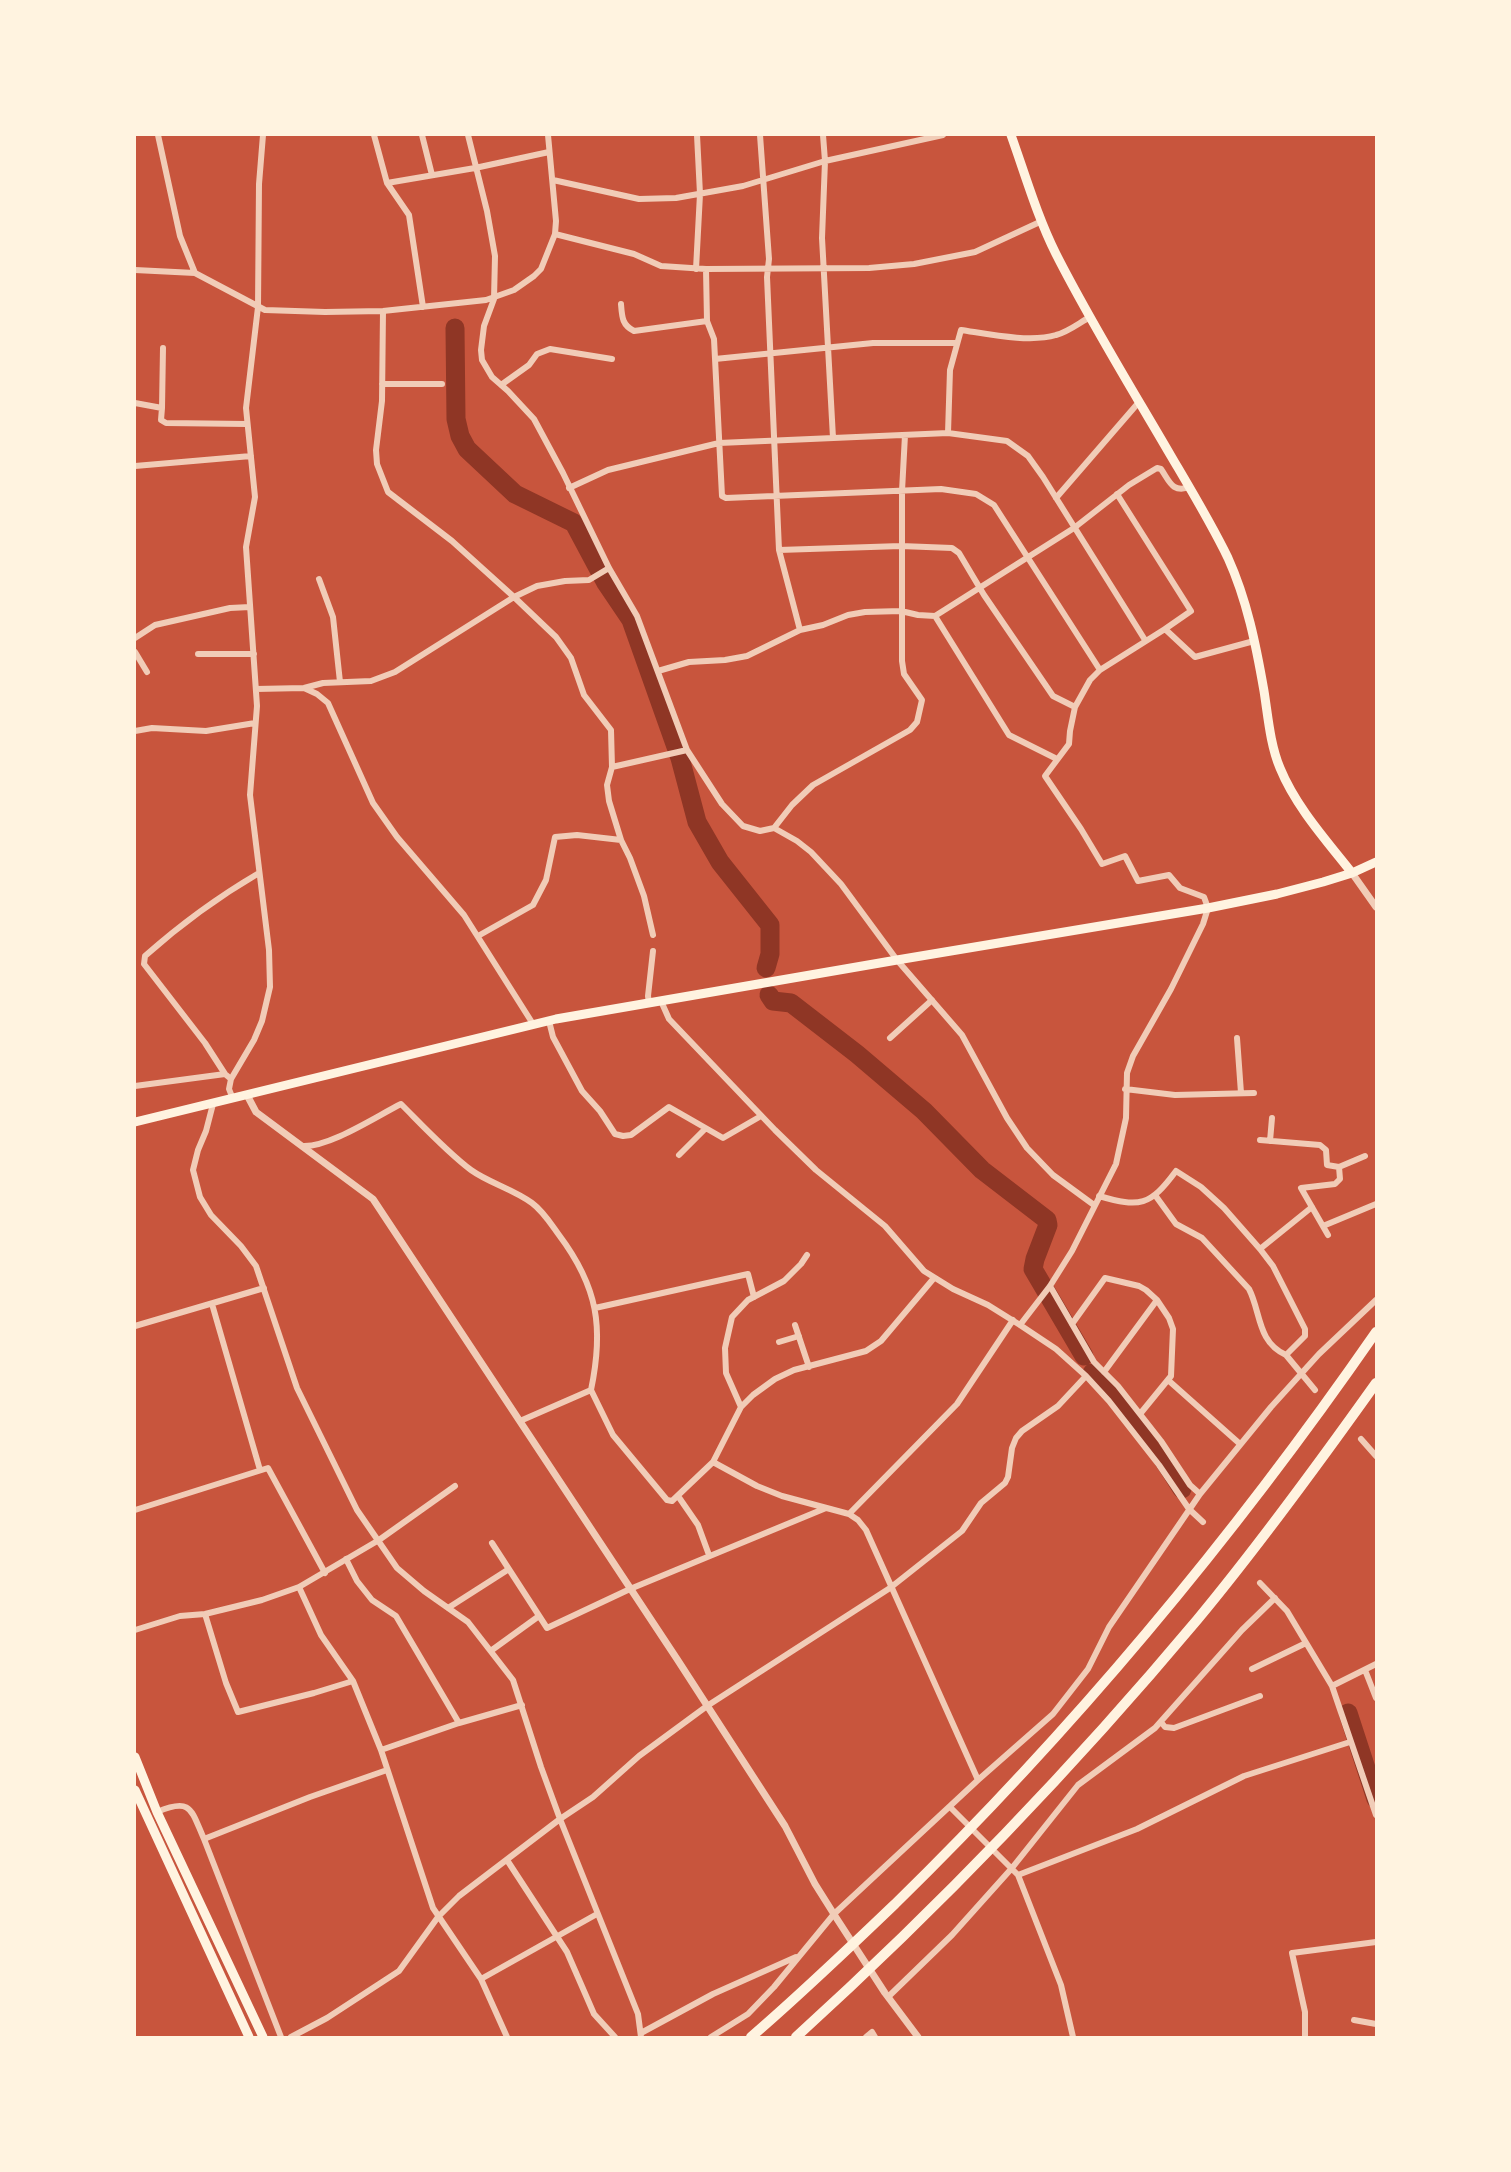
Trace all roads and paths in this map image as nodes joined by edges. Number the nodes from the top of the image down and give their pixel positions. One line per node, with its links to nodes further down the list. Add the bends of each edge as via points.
1 (158, 135): 27 (street, via 180,236)
2 (263, 135): 30 (street)
3 (374, 135): 18 (street)
4 (422, 135): 15 (street)
5 (468, 135): 14 (street)
6 (548, 135): 12 (street)
7 (696, 135): 19 (street)
8 (760, 135): 17 (street)
9 (823, 135): 13 (street)
10 (943, 135): 13 (street)
11 (1011, 135): 20 (main road)
12 (549, 152): 14 (street); 16 (street)
13 (825, 161): 17 (street); 25 (street)
14 (475, 168): 15 (street); 28 (street, via 495,256)
15 (432, 175): 18 (street)
16 (553, 180): 19 (street, via 639,200); 21 (street)
17 (762, 181): 19 (street); 22 (street)
18 (387, 183): 31 (street, via 409,215)
19 (700, 194): 23 (street)
20 (1042, 221): 25 (street, via 975,252 891,268); 33 (main road)
21 (555, 234): 23 (street, via 634,254 661,266); 28 (street, via 541,269)
22 (768, 268): 24 (street); 25 (street); 38 (street)
23 (696, 269): 24 (street)
24 (706, 269): 34 (street)
25 (824, 269): 36 (street)
26 (135, 270): 27 (street)
27 (195, 273): 30 (street)
28 (494, 299): 31 (street); 43 (street, via 481,350 482,360)
29 (621, 304): 34 (street, via 622,320 634,331)
30 (257, 307): 32 (street); 47 (street)
31 (423, 307): 32 (street)
32 (383, 311): 41 (street)
33 (1090, 317): 35 (street, via 1045,338 961,330); 44 (main road)
34 (707, 321): 40 (street)
35 (957, 343): 36 (street); 48 (street, via 949,382)
36 (828, 347): 38 (street); 50 (street)
37 (163, 348): 46 (street)
38 (771, 354): 40 (street); 51 (street)
39 (612, 359): 43 (street, via 550,349 537,354)
40 (715, 359): 52 (street)
41 (382, 384): 42 (street); 68 (street, via 376,450 388,492)
42 (442, 384)
43 (501, 385): 56 (street, via 534,419)
44 (1139, 402): 55 (main road); 60 (street)
45 (135, 404): 46 (street)
46 (162, 408): 47 (street, via 166,423)
47 (247, 424): 53 (street)
48 (948, 433): 49 (street); 60 (street, via 1007,441 1028,456)
49 (905, 435): 50 (street); 57 (street)
50 (833, 438): 51 (street)
51 (775, 440): 52 (street); 59 (street)
52 (719, 443): 56 (street, via 608,470); 59 (street, via 722,496)
53 (251, 456): 54 (street); 69 (street, via 255,497 246,547)
54 (135, 466)
55 (1190, 487): 58 (street, via 1175,489 1157,468); 76 (main road, via 1240,586)
56 (569, 488): 65 (street)
57 (902, 491): 59 (street); 62 (street); 64 (street, via 940,489 976,494 994,505)
58 (1117, 494): 61 (street); 72 (street, via 1191,611)
59 (778, 497): 63 (street)
60 (1056, 498): 61 (street)
61 (1074, 528): 64 (street); 75 (street)
62 (901, 546): 63 (street); 67 (street, via 952,548); 70 (street)
63 (779, 551): 73 (street)
64 (1028, 558): 67 (street); 80 (street)
65 (608, 568): 68 (street, via 589,580 537,586); 81 (street, via 637,616)
66 (319, 579): 83 (street, via 332,617)
67 (980, 589): 71 (street); 86 (street, via 1053,696)
68 (514, 597): 83 (street, via 396,672 372,681); 91 (street, via 571,658 584,695 611,730)
69 (250, 607): 74 (street, via 155,625); 79 (street)
70 (901, 611): 71 (street); 73 (street, via 848,615); 92 (street, via 904,674 922,701 917,722 813,785)
71 (935, 616): 90 (street, via 1009,735)
72 (1165, 629): 75 (street); 76 (street, via 1195,657)
73 (800, 630): 81 (street, via 747,656)
74 (135, 638)
75 (1145, 640): 80 (street)
76 (1254, 641): 96 (main road, via 1281,769)
77 (135, 652): 82 (street)
78 (198, 654): 79 (street)
79 (254, 654): 85 (street)
80 (1100, 670): 86 (street)
81 (657, 671): 89 (street)
82 (147, 672)
83 (340, 682): 84 (street)
84 (304, 688): 85 (street); 100 (street, via 328,703 373,803)
85 (256, 689): 87 (street)
86 (1076, 707): 90 (street, via 1069,744)
87 (256, 723): 88 (street, via 206,731); 95 (street, via 250,795)
88 (135, 731)
89 (684, 751): 91 (street); 92 (street, via 743,826 760,831)
90 (1057, 759): 98 (street, via 1045,776 1102,864 1125,856 1138,881 1170,875 1180,888 1204,897)
91 (612, 767): 93 (street, via 607,791)
92 (774, 828): 102 (street, via 811,852)
93 (621, 840): 99 (street, via 644,896); 100 (street, via 555,837 546,880 533,905)
94 (1376, 862): 96 (main road)
95 (259, 873): 110 (street, via 270,950 270,987 254,1040); 110 (street, via 214,900 145,956 144,964)
96 (1352, 873): 97 (street); 98 (main road)
97 (1376, 906)
98 (1208, 908): 102 (main road); 112 (street, via 1171,989 1133,1056)
99 (653, 935)
100 (478, 936): 107 (street)
101 (653, 951): 105 (street)
102 (897, 960): 103 (street); 104 (main road)
103 (932, 1000): 108 (street); 131 (street, via 962,1035 1027,1148 1053,1175)
104 (661, 1001): 105 (main road); 118 (street, via 669,1020)
105 (649, 1003): 106 (main road)
106 (549, 1021): 107 (main road); 121 (street, via 582,1091 615,1134 631,1135 668,1107)
107 (533, 1024): 115 (main road)
108 (890, 1038)
109 (1237, 1038): 113 (street)
110 (228, 1076): 111 (street); 116 (street)
111 (135, 1086)
112 (1125, 1089): 113 (street, via 1175,1095); 129 (street, via 1126,1118 1119,1153)
113 (1241, 1093): 114 (street)
114 (1254, 1093)
115 (247, 1095): 116 (main road); 124 (street, via 256,1112)
116 (233, 1098): 117 (main road)
117 (213, 1104): 120 (main road); 138 (street, via 195,1160 195,1184 211,1215 252,1260)
118 (761, 1116): 121 (street, via 723,1138); 137 (street, via 816,1170 885,1226)
119 (1272, 1118): 123 (street)
120 (135, 1122)
121 (705, 1129): 125 (street)
122 (1260, 1140): 123 (street)
123 (1270, 1140): 127 (street, via 1320,1145 1326,1150 1327,1165)
124 (303, 1146): 144 (street, via 314,1146 401,1104 471,1170 532,1203 544,1215 585,1273); 164 (street, via 373,1199)
125 (679, 1155)
126 (1365, 1156): 127 (street)
127 (1339, 1167): 132 (street, via 1340,1179 1335,1184 1301,1188)
128 (1155, 1195): 129 (street, via 1135,1203); 135 (street, via 1176,1171 1224,1208); 153 (street, via 1176,1224 1202,1238 1249,1289 1267,1338)
129 (1099, 1196): 131 (street)
130 (1376, 1204): 133 (street)
131 (1094, 1205): 139 (street)
132 (1312, 1207): 133 (street); 135 (street)
133 (1323, 1226): 134 (street)
134 (1328, 1235)
135 (1260, 1249): 153 (street, via 1305,1329 1305,1335)
136 (807, 1255): 140 (street, via 784,1281)
137 (934, 1278): 145 (street); 154 (street, via 881,1341 866,1351)
138 (264, 1288): 143 (street); 178 (street, via 298,1388 357,1510)
139 (1047, 1290): 146 (street); 148 (street)
140 (754, 1297): 144 (street, via 748,1274); 162 (street, via 732,1317 725,1348 726,1373)
141 (1157, 1300): 146 (street, via 1139,1286 1105,1278); 155 (street); 158 (street, via 1174,1329)
142 (1376, 1300): 156 (street)
143 (212, 1304): 149 (street); 169 (street)
144 (595, 1308): 161 (street, via 597,1348)
145 (1013, 1320): 148 (street); 176 (street, via 957,1404)
146 (1072, 1324): 155 (street)
147 (796, 1325): 151 (street)
148 (1020, 1325): 157 (street)
149 (135, 1326)
150 (1376, 1332): 238 (highway, via 1276,1472 1058,1735 956,1844)
151 (799, 1336): 152 (street); 154 (street)
152 (779, 1342)
153 (1286, 1355): 156 (street)
154 (809, 1367): 162 (street, via 775,1379)
155 (1104, 1371): 163 (street)
156 (1301, 1374): 160 (street); 166 (street)
157 (1086, 1376): 174 (street); 186 (street, via 1058,1406 1016,1438 1005,1483 981,1503 962,1531)
158 (1168, 1380): 163 (street); 166 (street)
159 (1376, 1383): 239 (highway, via 1197,1620 1036,1803)
160 (1315, 1390)
161 (590, 1391): 164 (street); 172 (street, via 612,1435 643,1472 667,1500)
162 (741, 1407): 168 (street)
163 (1140, 1414): 171 (street)
164 (520, 1421): 187 (street)
165 (1361, 1439): 167 (street)
166 (1240, 1444): 171 (street)
167 (1376, 1456)
168 (713, 1462): 172 (street); 173 (street, via 782,1496)
169 (260, 1470): 175 (street); 183 (street, via 268,1468)
170 (455, 1486): 178 (street)
171 (1200, 1494): 174 (street)
172 (678, 1496): 180 (street, via 698,1525)
173 (828, 1507): 176 (street); 180 (street)
174 (1189, 1509): 177 (street); 210 (street, via 1109,1627 1088,1669 1053,1714)
175 (135, 1510)
176 (849, 1514): 186 (street, via 866,1530)
177 (1203, 1522)
178 (379, 1540): 181 (street); 189 (street, via 397,1568)
179 (492, 1543): 182 (street)
180 (709, 1555): 187 (street)
181 (346, 1559): 183 (street); 205 (street, via 372,1600 396,1616)
182 (509, 1569): 189 (street); 191 (street)
183 (325, 1573): 185 (street)
184 (1260, 1583): 188 (street)
185 (299, 1587): 190 (street); 198 (street, via 321,1635)
186 (891, 1588): 203 (street); 210 (street)
187 (630, 1589): 191 (street, via 547,1628); 203 (street)
188 (1275, 1598): 193 (street); 204 (street)
189 (448, 1608): 194 (street, via 468,1622)
190 (205, 1614): 192 (street, via 180,1616); 198 (street, via 238,1712)
191 (539, 1616): 194 (street)
192 (135, 1630)
193 (1306, 1643): 196 (street); 199 (street)
194 (492, 1650): 202 (street, via 513,1680)
195 (1376, 1664): 197 (street)
196 (1252, 1670)
197 (1365, 1670): 199 (street); 201 (street)
198 (353, 1681): 207 (street)
199 (1332, 1686): 206 (street)
200 (1260, 1696): 204 (street, via 1174,1728)
201 (1376, 1698)
202 (522, 1705): 205 (street); 215 (street)
203 (707, 1706): 215 (street); 222 (street, via 785,1826)
204 (1161, 1722): 218 (street, via 1078,1785)
205 (459, 1723): 207 (street)
206 (1350, 1742): 214 (street); 219 (street, via 1244,1776 1137,1829)
207 (381, 1750): 209 (street)
208 (135, 1757): 213 (main road)
209 (387, 1770): 216 (street); 221 (street)
210 (978, 1780): 212 (street)
211 (135, 1790): 231 (main road)
212 (951, 1809): 218 (street); 222 (street)
213 (157, 1812): 216 (street, via 174,1805 186,1807); 232 (main road)
214 (1376, 1815)
215 (560, 1819): 217 (street); 220 (street)
216 (204, 1839): 233 (street)
217 (507, 1860): 221 (street); 223 (street)
218 (1011, 1867): 219 (street); 227 (street, via 952,1935)
219 (1018, 1875): 243 (street, via 1061,1985)
220 (597, 1914): 223 (street); 230 (street, via 638,2014)
221 (438, 1917): 226 (street); 234 (street, via 399,1971)
222 (835, 1917): 225 (street); 227 (street)
223 (558, 1936): 226 (street); 236 (street, via 594,2014)
224 (1376, 1942): 244 (street, via 1292,1953 1305,2012)
225 (800, 1955): 230 (street, via 713,1994); 237 (street, via 748,2014)
226 (481, 1979): 235 (street)
227 (886, 1995): 242 (street)
228 (1354, 2020): 229 (street)
229 (1376, 2024)
230 (641, 2035)
231 (249, 2037)
232 (262, 2037)
233 (281, 2037)
234 (291, 2037)
235 (507, 2037)
236 (615, 2037)
237 (711, 2037)
238 (751, 2037)
239 (796, 2037)
240 (866, 2037): 241 (street, via 872,2032)
241 (875, 2037)
242 (918, 2037)
243 (1073, 2037)
244 (1305, 2037)

